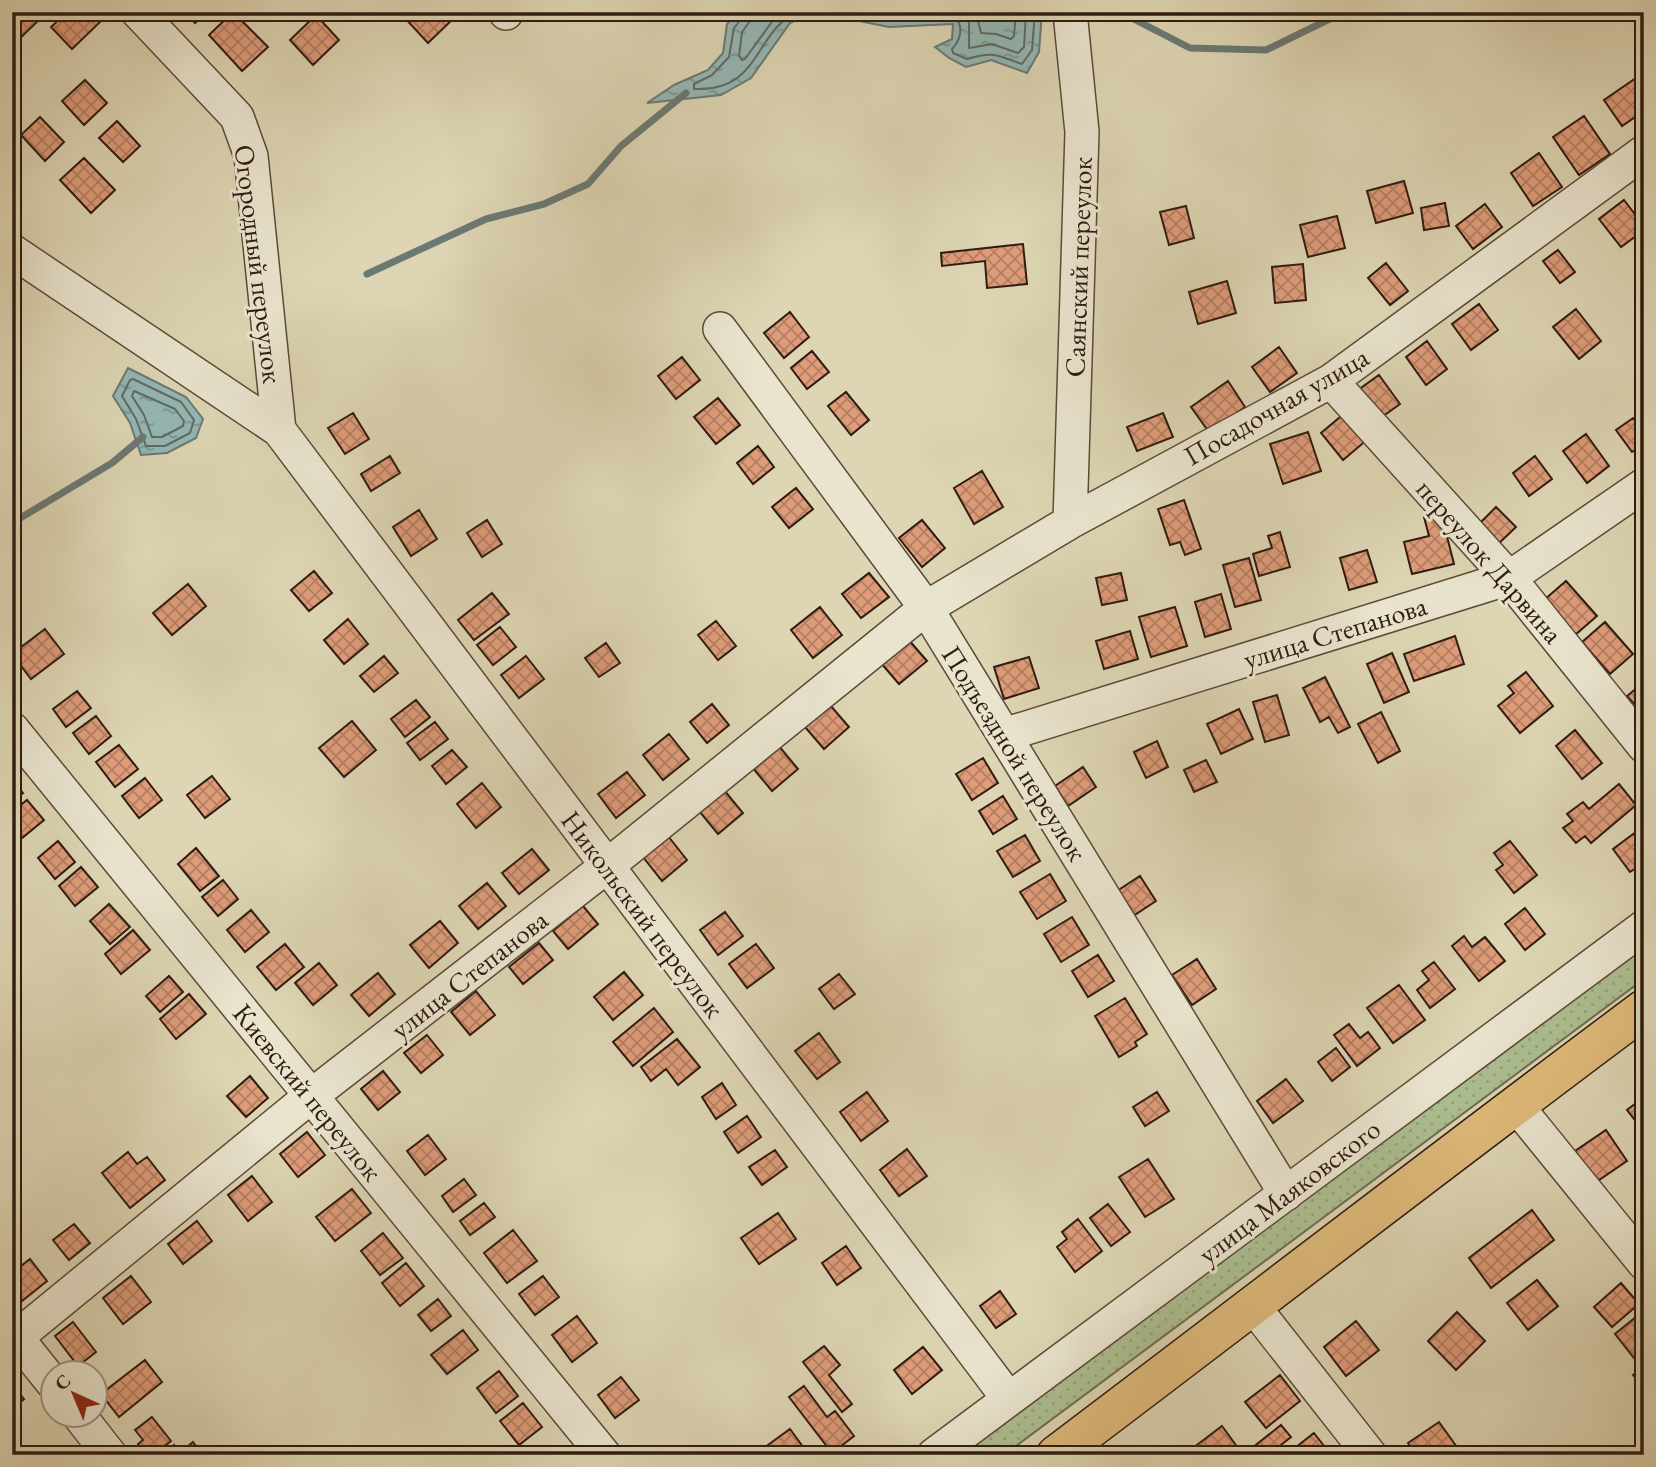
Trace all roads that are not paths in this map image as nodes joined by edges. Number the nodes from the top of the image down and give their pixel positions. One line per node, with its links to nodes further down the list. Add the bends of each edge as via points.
1 (138, 12): 7 (street, Огородный переулок, via 237,117 251,156)
2 (1070, 12): 9 (street, Саянский переулок, via 1082,132)
3 (1644, 152): 6 (street, Посадочная улица)
4 (12, 251): 7 (street)
5 (720, 330): 11 (street, Подъездной переулок)
6 (1331, 381): 9 (street, Посадочная улица); 10 (street, переулок Дарвина)
7 (279, 430): 15 (street, Никольский переулок)
8 (1644, 485): 10 (street, улица Степанова)
9 (1070, 522): 11 (street, Посадочная улица)
10 (1508, 578): 13 (street, улица Степанова); 14 (street, переулок Дарвина)
11 (926, 608): 13 (street, Подъездной переулок); 15 (street, улица Степанова)
12 (12, 729): 18 (street, Киевский переулок)
13 (1004, 735): 20 (street, Подъездной переулок)
14 (1644, 746)
15 (607, 866): 18 (street, улица Степанова); 25 (street, Никольский переулок)
16 (1644, 927): 20 (street, улица Маяковского)
17 (1644, 1009): 19 (main road)
18 (311, 1096): 23 (street, улица Степанова); 28 (street, Киевский переулок)
19 (1515, 1104): 21 (street); 22 (main road)
20 (1286, 1194): 25 (street, улица Маяковского)
21 (1644, 1263)
22 (1253, 1306): 30 (main road); 31 (street)
23 (14, 1337): 24 (street)
24 (38, 1365)
25 (1008, 1398): 29 (street, улица Маяковского)
26 (88, 1428): 27 (street)
27 (110, 1455)
28 (604, 1455)
29 (934, 1455)
30 (1056, 1455)
31 (1370, 1455)

